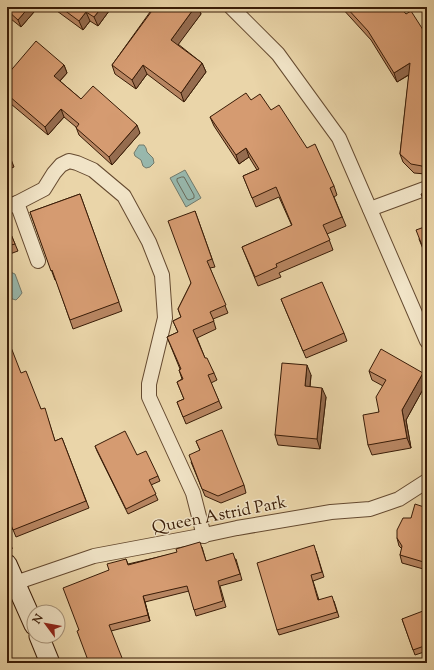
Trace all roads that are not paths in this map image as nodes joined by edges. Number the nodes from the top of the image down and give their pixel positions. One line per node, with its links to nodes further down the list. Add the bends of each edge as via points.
1 (231, 7): 4 (street, via 278,54 339,138)
2 (427, 188): 4 (street)
3 (12, 205): 5 (street); 8 (street, via 44,188 61,165 69,162 93,170 124,196 149,242 162,275 165,318 148,397 193,493)
4 (370, 209): 6 (street)
5 (38, 261)
6 (427, 341)
7 (427, 482): 8 (street, Queen Astrid Park, via 399,498 370,509 331,512)
8 (204, 536): 10 (street, Queen Astrid Park, via 94,556)
9 (7, 564): 10 (main road)
10 (15, 582): 11 (main road)
11 (26, 607)
12 (42, 644): 13 (main road)
13 (50, 663)

